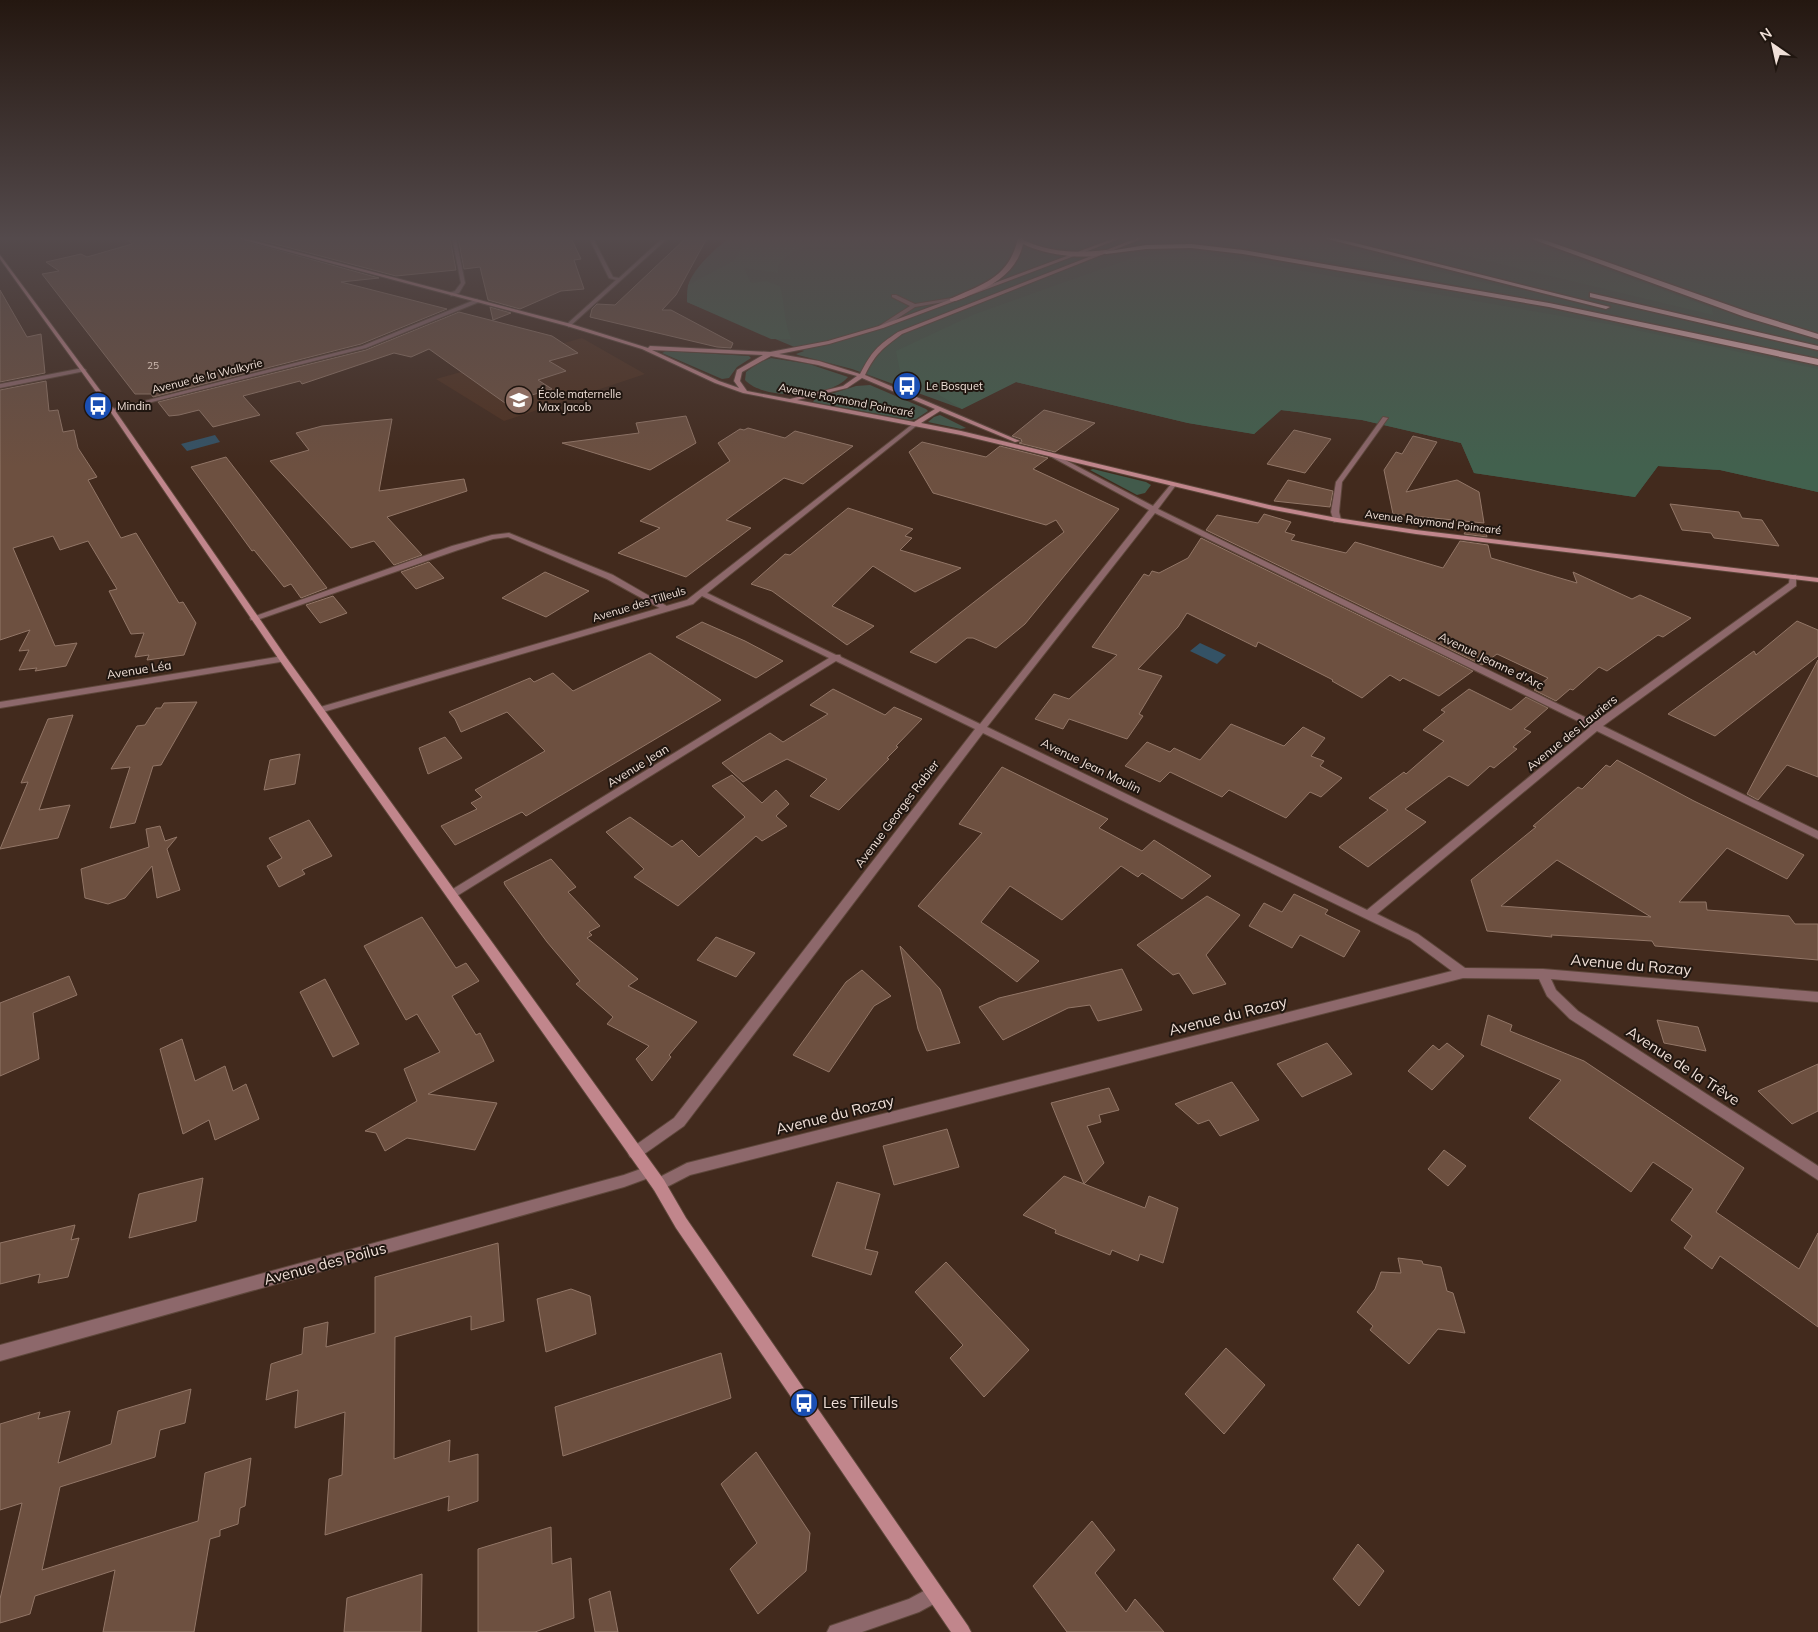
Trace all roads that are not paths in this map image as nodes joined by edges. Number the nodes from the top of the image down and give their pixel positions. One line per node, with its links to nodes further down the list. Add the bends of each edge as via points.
1 (42, 314): 20 (street)
2 (445, 314): 25 (street, Avenue de la Walkyrie, via 364,347)
3 (530, 314): 12 (street, Avenue Raymond Poincaré)
4 (580, 314): 12 (street)
5 (901, 314): 13 (street)
6 (915, 314): 13 (street)
7 (950, 314): 21 (street, via 900,334 883,345 872,356)
8 (1588, 314): 19 (highway)
9 (1638, 314): 18 (highway)
10 (1676, 314): 16 (highway)
11 (1746, 314): 14 (highway)
12 (569, 324): 15 (street, Avenue Raymond Poincaré)
13 (881, 327): 17 (street)
14 (1818, 337)
15 (644, 348): 17 (street, Avenue Raymond Poincaré); 23 (street, Avenue Raymond Poincaré)
16 (1818, 348)
17 (770, 354): 21 (street, Avenue Raymond Poincaré, via 819,363); 23 (street, via 738,371 737,381)
18 (1818, 358)
19 (1818, 362)
20 (83, 370): 22 (street); 25 (street)
21 (862, 376): 24 (street, via 845,387 823,394); 26 (street, Avenue Raymond Poincaré)
22 (0, 386)
23 (745, 392): 24 (street, Avenue Raymond Poincaré)
24 (784, 400): 28 (street, Avenue Raymond Poincaré)
25 (112, 410): 37 (street)
26 (938, 410): 28 (street); 29 (street, Avenue Raymond Poincaré)
27 (1385, 418): 32 (street, via 1340,482 1335,512)
28 (914, 425): 29 (street, Avenue Raymond Poincaré); 35 (street, Avenue des Tilleuls)
29 (1050, 454): 30 (street, Avenue Raymond Poincaré); 31 (street, Avenue Jeanne d'Arc)
30 (1174, 484): 31 (street, Avenue Georges Rabier); 32 (street, Avenue Raymond Poincaré)
31 (1154, 508): 42 (street, Avenue Jeanne d'Arc); 43 (street, Avenue Georges Rabier)
32 (1337, 520): 33 (street, Avenue Raymond Poincaré)
33 (1793, 578): 34 (street, Avenue Raymond Poincaré); 42 (street, Avenue des Lauriers, via 1793,584)
34 (1818, 580)
35 (701, 593): 36 (street, Avenue des Tilleuls, via 690,602); 38 (street, Avenue Jean Moulin)
36 (668, 609): 37 (street, via 610,577 509,535 455,548); 41 (street, Avenue des Tilleuls)
37 (254, 618): 39 (street)
38 (837, 658): 43 (street, Avenue Jean Moulin); 45 (street, Avenue Jean)
39 (283, 659): 40 (street, Avenue Léa); 41 (street)
40 (0, 705)
41 (320, 710): 45 (street)
42 (1596, 726): 44 (street, Avenue Jeanne d'Arc); 46 (street, Avenue des Lauriers)
43 (982, 727): 46 (street, Avenue Jean Moulin); 50 (street, Avenue Georges Rabier, via 679,1122)
44 (1818, 835)
45 (452, 896): 50 (street)
46 (1368, 914): 47 (street, Avenue Jean Moulin, via 1414,937)
47 (1463, 973): 48 (street, Avenue du Rozay); 53 (street, Avenue du Rozay, via 687,1169)
48 (1543, 974): 49 (street, Avenue du Rozay); 52 (street, Avenue de la Trêve, via 1551,993 1574,1015)
49 (1818, 997)
50 (636, 1153): 51 (street)
51 (649, 1172): 53 (street); 54 (street, Avenue des Poilus)
52 (1818, 1174)
53 (659, 1185): 55 (street, via 686,1231)
54 (0, 1353)
55 (934, 1594): 56 (street, via 913,1606); 57 (street)
56 (836, 1632)
57 (962, 1632)

